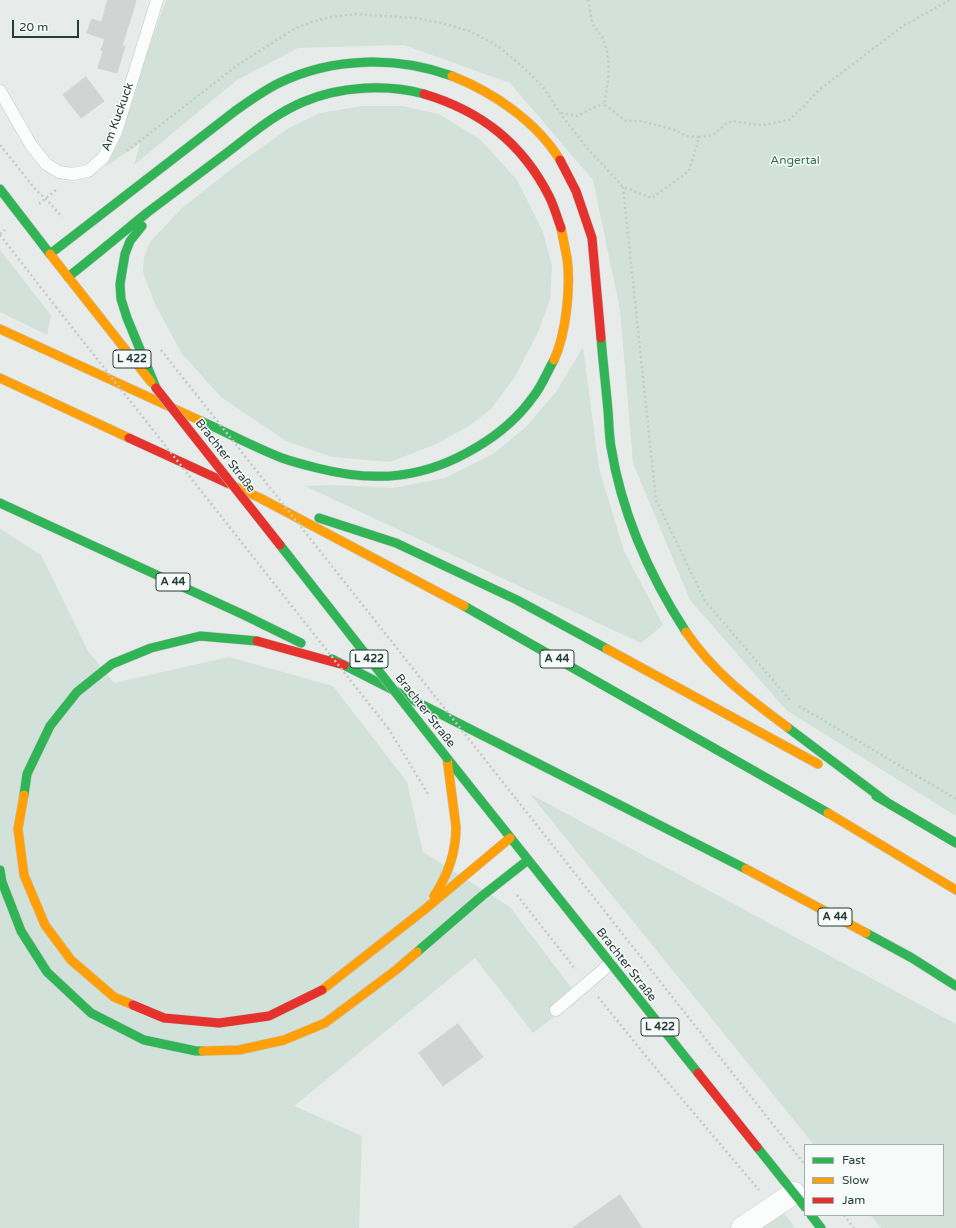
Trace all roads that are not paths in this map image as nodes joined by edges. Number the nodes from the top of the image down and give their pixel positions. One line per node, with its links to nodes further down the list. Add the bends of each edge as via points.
1 (157, 0): 2 (lane, Am Kuckuck, via 116,132 103,158 88,171 73,174 59,172 46,164 31,145)
2 (0, 91)
3 (0, 189): 5 (main road, Brachter Straße / L 422)
4 (160, 203): 6 (main road); 7 (main road, via 265,124 316,97 380,89 403,90 444,100 486,121 526,160 543,185 558,218 567,259 567,308 563,334 540,386 512,421 489,440 464,455 432,468 393,476 365,476 335,472 282,458); 9 (main road, via 130,241 120,275 121,299 127,318)
5 (50, 254): 6 (main road, Brachter Straße / L 422); 14 (main road, via 250,100 272,86 319,68 341,63 364,62 422,67 466,81 508,104 552,147 566,168 592,238 614,465 637,543 654,580 695,644 728,682)
6 (68, 277): 9 (main road, Brachter Straße / L 422)
7 (0, 329)
8 (0, 378): 10 (main road, A 44)
9 (156, 388): 13 (main road, Brachter Straße / L 422, bridge)
10 (260, 498): 14 (main road, via 396,543 517,600); 19 (main road, A 44, via 472,610 851,826)
11 (0, 503): 12 (main road, A 44, via 244,615)
12 (344, 665): 20 (main road, via 254,640 200,636 151,648 112,664 77,692 50,726 27,774 18,829 24,875 45,926 71,960 114,997 164,1018 219,1023 269,1016 322,990); 22 (main road, A 44, via 720,856 912,958)
13 (447, 758): 15 (main road, Brachter Straße / L 422); 20 (main road, via 456,837 450,866 442,884)
14 (888, 803): 16 (main road)
15 (510, 838): 17 (main road, Brachter Straße / L 422); 20 (main road)
16 (956, 843)
17 (528, 860): 18 (main road, via 396,970 325,1023 284,1040 239,1050 196,1051 144,1040 91,1013 52,977 21,932); 21 (main road, Brachter Straße / L 422)
18 (0, 870)
19 (956, 890)
20 (424, 910)
21 (610, 964): 23 (lane); 24 (main road, Brachter Straße / L 422)
22 (956, 986)
23 (556, 1010)
24 (799, 1200): 26 (street, via 773,1206)
25 (812, 1216): 27 (main road)
26 (742, 1228)
27 (821, 1228)

